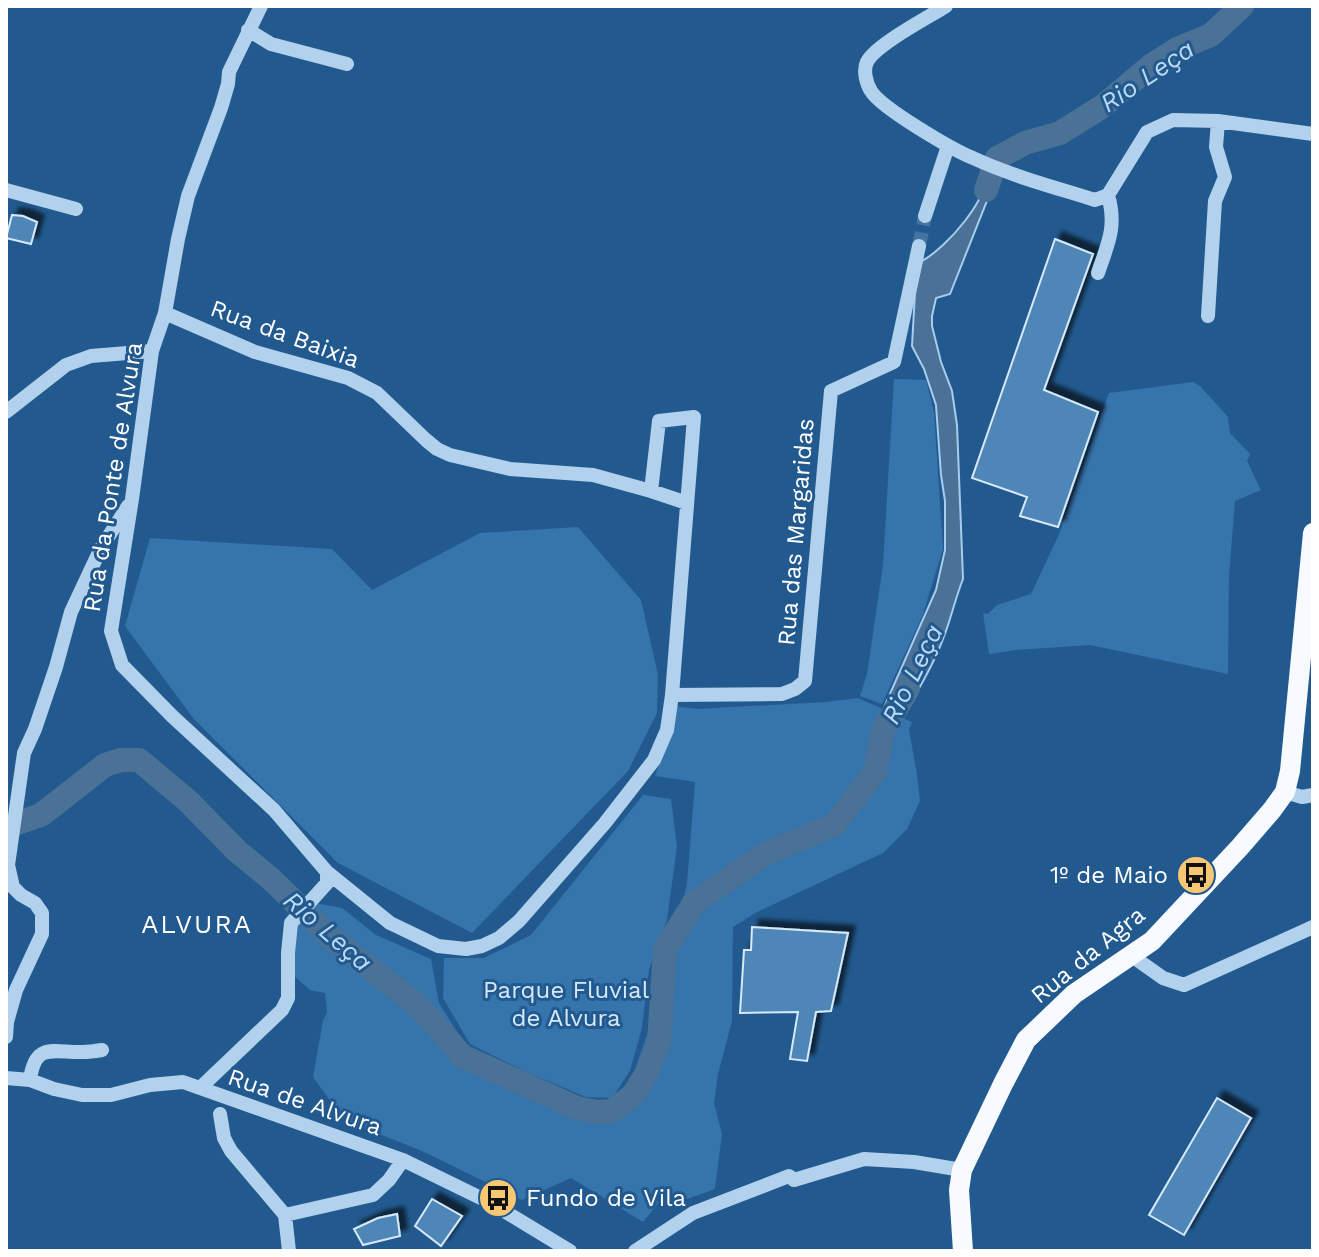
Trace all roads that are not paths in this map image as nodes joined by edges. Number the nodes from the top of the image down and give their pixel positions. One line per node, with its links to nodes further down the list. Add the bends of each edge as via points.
1 (261, 6): 3 (street, Rua da Ponte de Alvura)
2 (946, 6): 7 (street, via 872,54 865,75 882,103)
3 (248, 30): 4 (street, via 271,44); 14 (street, Rua da Ponte de Alvura, via 188,196)
4 (347, 64)
5 (1218, 121): 6 (street); 9 (street, via 1173,120 1147,132); 15 (street, via 1216,147 1225,177 1215,201)
6 (1313, 134)
7 (948, 146): 9 (street, via 1095,200); 11 (street)
8 (6, 190): 10 (street)
9 (1108, 195): 13 (street, via 1112,225)
10 (76, 209)
11 (925, 216)
12 (919, 246): 23 (street, Rua das Margaridas, via 894,362 831,391 805,681 782,694)
13 (1098, 273)
14 (165, 313): 16 (street, Rua da Ponte de Alvura); 18 (street, Rua da Baixia, via 255,352 348,378 377,393 426,440 450,455 510,469 593,475)
15 (1208, 316)
16 (152, 351): 17 (street, via 91,356 66,365); 19 (street, Rua da Ponte de Alvura)
17 (6, 412)
18 (651, 491): 20 (street, Rua da Baixia); 20 (street, Rua da Ponte de Alvura, via 659,421 694,417)
19 (132, 499): 26 (street, Rua da Ponte de Alvura, via 111,631 122,665 274,810); 29 (street, via 101,548 71,612 24,753 8,865 13,887 42,913 42,934 16,990)
20 (687, 503): 23 (street, Rua da Ponte de Alvura)
21 (1313, 533): 22 (main road, Rua da Agra)
22 (1307, 656): 24 (main road, Rua da Agra)
23 (672, 695): 26 (street, Rua da Ponte de Alvura, via 667,730 654,760 533,906 499,938 466,949 438,946 390,923)
24 (1285, 792): 25 (street); 28 (main road, Rua da Agra, via 1240,847)
25 (1313, 795)
26 (327, 872): 33 (street, via 327,883 291,923 288,998 282,1010)
27 (1313, 927): 28 (street, via 1184,985 1163,978)
28 (1132, 956): 36 (main road, Rua da Agra, via 1074,994 1026,1040)
29 (6, 1037)
30 (102, 1050): 32 (street, via 44,1054 35,1059)
31 (6, 1078): 32 (street, Rua de Alvura)
32 (30, 1080): 33 (street, Rua de Alvura, via 82,1095 183,1082)
33 (200, 1088): 35 (street, Rua de Alvura)
34 (220, 1114): 37 (street, via 231,1151)
35 (403, 1160): 37 (street, via 373,1195); 39 (street, Rua de Alvura, via 491,1203)
36 (962, 1170): 40 (street, via 864,1159 794,1180 789,1176 693,1213); 41 (main road, Rua da Agra)
37 (285, 1215): 38 (street)
38 (289, 1251)
39 (570, 1251)
40 (635, 1251)
41 (963, 1251)

